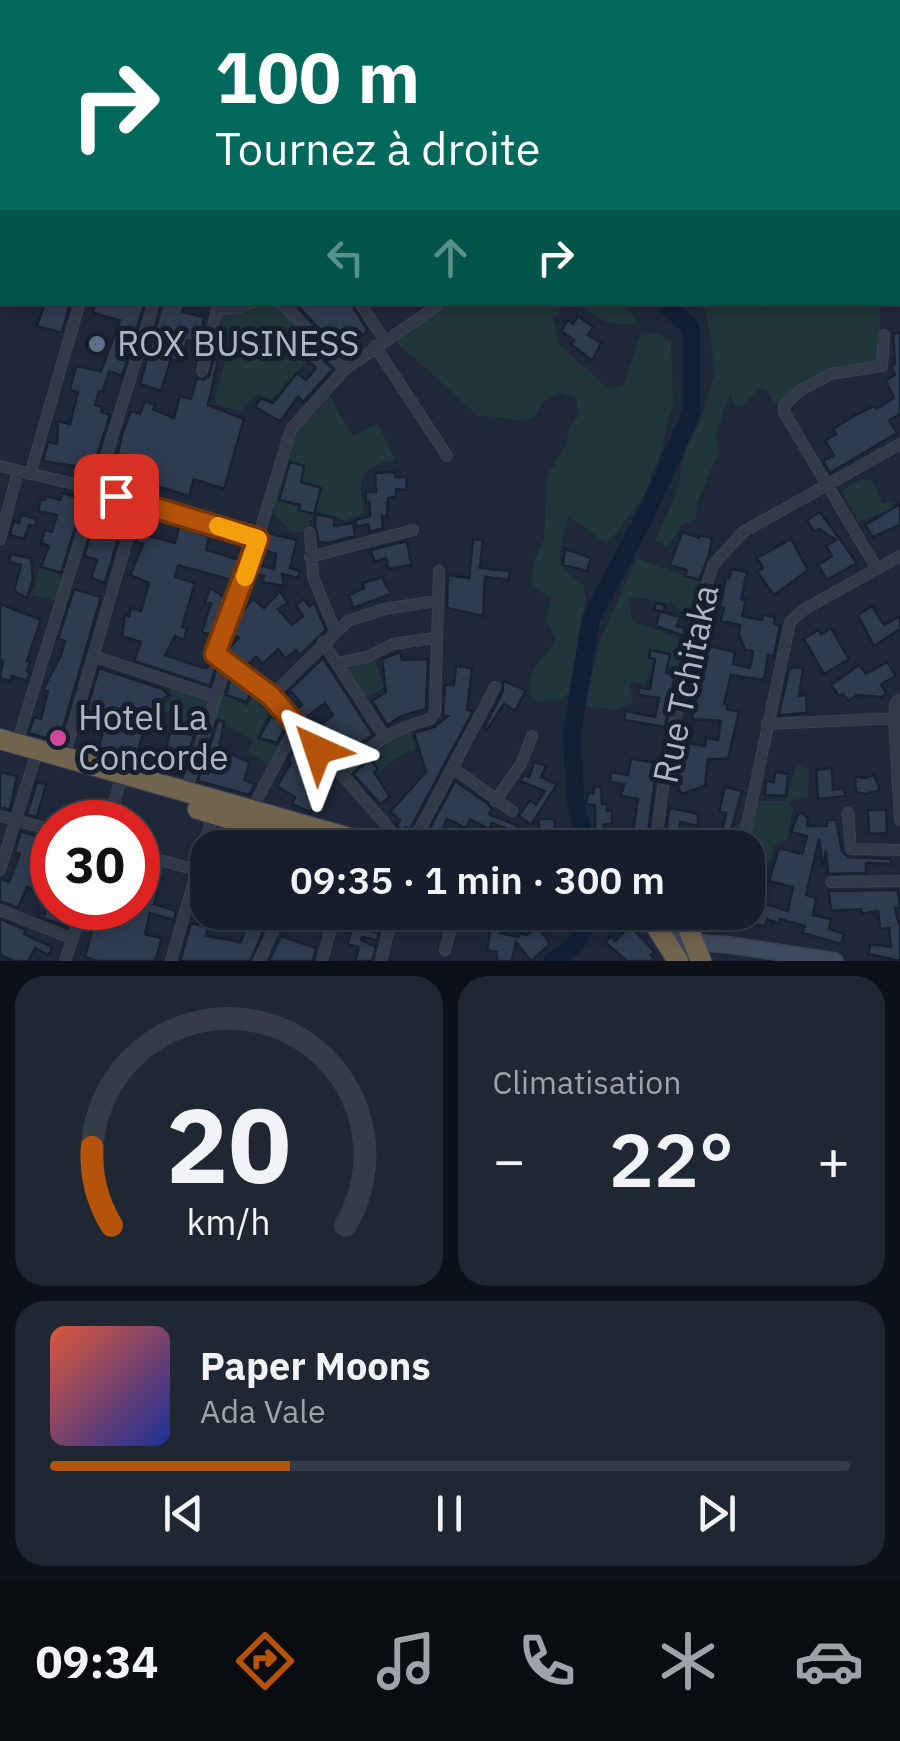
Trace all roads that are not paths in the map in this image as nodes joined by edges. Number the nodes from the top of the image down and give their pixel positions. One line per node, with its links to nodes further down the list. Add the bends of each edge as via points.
1 (79, 305): 15 (street)
2 (153, 305): 17 (street)
3 (246, 305): 6 (street)
4 (284, 305): 10 (street)
5 (361, 305): 9 (street)
6 (219, 306): 11 (street)
7 (436, 306): 9 (street)
8 (884, 335): 16 (street, via 882,366 832,374 784,406)
9 (380, 343): 10 (street); 13 (street)
10 (345, 369): 22 (street, via 288,436)
11 (202, 371)
12 (900, 444): 16 (street, Rue Tchitaka)
13 (447, 456)
14 (0, 466): 15 (street)
15 (24, 473): 17 (street); 21 (street)
16 (826, 486): 25 (street); 65 (street, Rue Tchitaka, via 744,532 712,565 677,710)
17 (94, 489): 18 (street); 43 (street)
18 (138, 502): 22 (street); 31 (street)
19 (414, 530): 24 (street)
20 (310, 533): 24 (street)
21 (0, 539)
22 (258, 539): 32 (street, via 215,651)
23 (900, 556): 25 (street)
24 (310, 557): 28 (street)
25 (877, 569): 39 (street, via 790,622)
26 (438, 572): 27 (street)
27 (437, 602): 28 (street, via 384,609); 29 (street)
28 (335, 630): 30 (street)
29 (434, 638): 33 (street); 41 (street, via 434,712)
30 (323, 642): 33 (street); 35 (street)
31 (94, 656): 36 (street); 44 (street)
32 (227, 662): 35 (street); 36 (street)
33 (338, 663): 41 (street)
34 (495, 686): 46 (street)
35 (271, 696): 40 (street)
36 (216, 697): 49 (street)
37 (900, 699): 38 (street)
38 (897, 718): 39 (street); 58 (street)
39 (767, 724): 66 (street)
40 (296, 726): 47 (street); 52 (street)
41 (384, 736): 47 (street)
42 (532, 736): 51 (street)
43 (5, 745): 44 (highway); 45 (highway)
44 (64, 758): 49 (highway)
45 (34, 760): 48 (highway); 57 (street)
46 (453, 768): 51 (street); 64 (street)
47 (341, 774): 63 (street)
48 (119, 785): 50 (street); 55 (highway)
49 (185, 792): 52 (highway)
50 (115, 800)
51 (495, 801): 53 (street)
52 (252, 810): 62 (highway)
53 (512, 811)
54 (848, 813): 67 (street, via 851,850)
55 (213, 814): 60 (street); 61 (highway)
56 (0, 816): 57 (street)
57 (17, 820): 59 (street); 70 (street)
58 (900, 820)
59 (30, 824)
60 (208, 830)
61 (260, 830)
62 (322, 830)
63 (390, 830)
64 (420, 830)
65 (658, 830)
66 (746, 830)
67 (900, 850)
68 (160, 860): 69 (street)
69 (190, 868)
70 (0, 870)
71 (900, 881): 72 (street)
72 (831, 882)
73 (190, 892): 85 (street)
74 (0, 910): 82 (street)
75 (76, 930): 82 (street)
76 (274, 930): 86 (street)
77 (330, 930): 87 (street)
78 (389, 930): 88 (street)
79 (450, 930): 83 (street)
80 (657, 930): 89 (highway)
81 (689, 931): 90 (street, via 730,945)
82 (73, 939): 84 (street)
83 (445, 950)
84 (64, 961)
85 (171, 961)
86 (259, 961)
87 (322, 961)
88 (381, 961)
89 (678, 961)
90 (835, 961)

